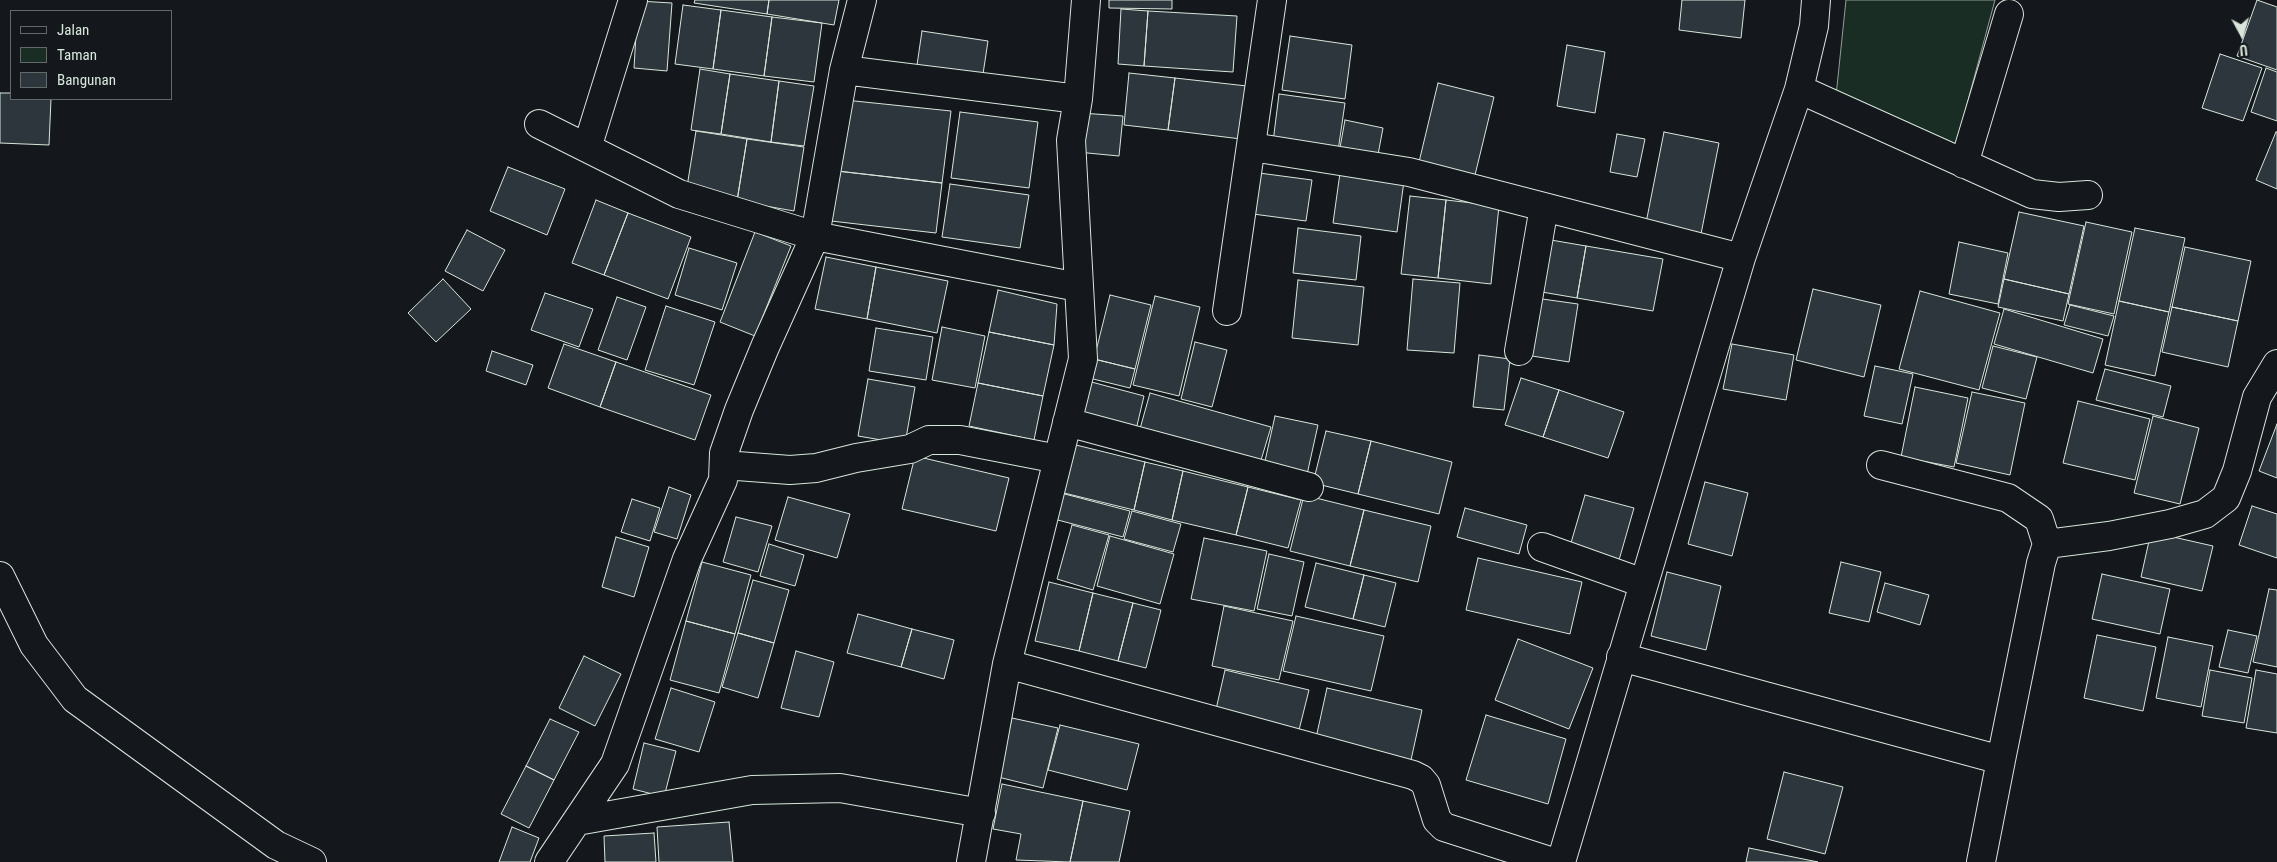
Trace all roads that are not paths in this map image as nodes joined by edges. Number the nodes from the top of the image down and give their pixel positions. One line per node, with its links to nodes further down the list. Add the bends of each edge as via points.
1 (633, 0): 12 (street)
2 (862, 0): 7 (street)
3 (1086, 0): 9 (street)
4 (1272, 0): 11 (street)
5 (1816, 0): 8 (street, via 1814,26)
6 (2009, 14): 13 (street)
7 (844, 70): 9 (street); 16 (street)
8 (1799, 89): 13 (street); 17 (street)
9 (1078, 99): 18 (street, via 1071,140)
10 (539, 124): 12 (street)
11 (1252, 147): 15 (street, via 1409,172); 19 (street)
12 (587, 148): 16 (street, via 678,194)
13 (1964, 164): 14 (street, via 2032,194 2059,197)
14 (2088, 194)
15 (1544, 207): 17 (street); 20 (street)
16 (815, 236): 18 (street); 24 (street, via 746,392 724,453)
17 (1741, 258): 30 (street)
18 (1078, 288): 22 (street, via 1082,359)
19 (1227, 311)
20 (1519, 351)
21 (2275, 370): 27 (street, via 2257,397 2237,471 2226,498 2205,514 2170,524)
22 (1067, 422): 23 (street); 26 (street)
23 (1058, 459): 24 (street, via 960,440 929,440 910,449 816,468 790,470); 32 (street)
24 (724, 465): 35 (street, via 723,480 687,560 615,764)
25 (1881, 465): 27 (street, via 2008,498 2039,519)
26 (1309, 487)
27 (2047, 544): 33 (street)
28 (1542, 547): 30 (street)
29 (0, 576): 36 (street, via 34,645 75,699 276,845)
30 (1643, 583): 31 (street)
31 (1621, 658): 33 (street); 40 (street)
32 (1007, 664): 34 (street); 39 (street, via 1412,775 1426,785 1437,820 1444,827)
33 (2001, 760): 41 (street)
34 (981, 814): 35 (street, via 840,788 752,790); 38 (street)
35 (577, 821): 37 (street)
36 (312, 862)
37 (550, 862)
38 (971, 862)
39 (1553, 862)
40 (1561, 862)
41 (1981, 862)

